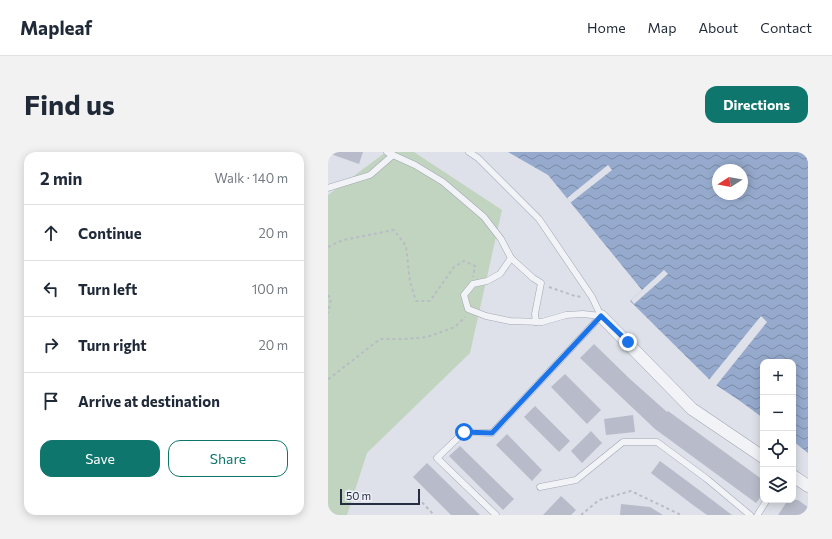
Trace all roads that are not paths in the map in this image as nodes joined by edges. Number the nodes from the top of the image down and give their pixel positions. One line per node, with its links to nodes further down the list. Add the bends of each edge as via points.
1 (469, 152): 5 (lane, via 539,219 592,297)
2 (390, 154): 3 (lane, via 370,175); 4 (lane, via 443,182 484,217 501,239)
3 (328, 188)
4 (511, 258): 6 (lane, via 541,282); 6 (lane, via 500,274 487,281 473,284 464,296 468,309 510,321)
5 (601, 316): 6 (lane, via 566,315); 7 (street, via 692,409); 13 (lane, via 492,433 464,432 437,458)
6 (536, 322)
7 (760, 455)
8 (796, 478): 9 (street)
9 (808, 486)
10 (540, 487): 14 (lane, via 576,480 623,442 657,442)
11 (765, 503): 12 (lane)
12 (757, 514)
13 (496, 515)
14 (750, 515)

